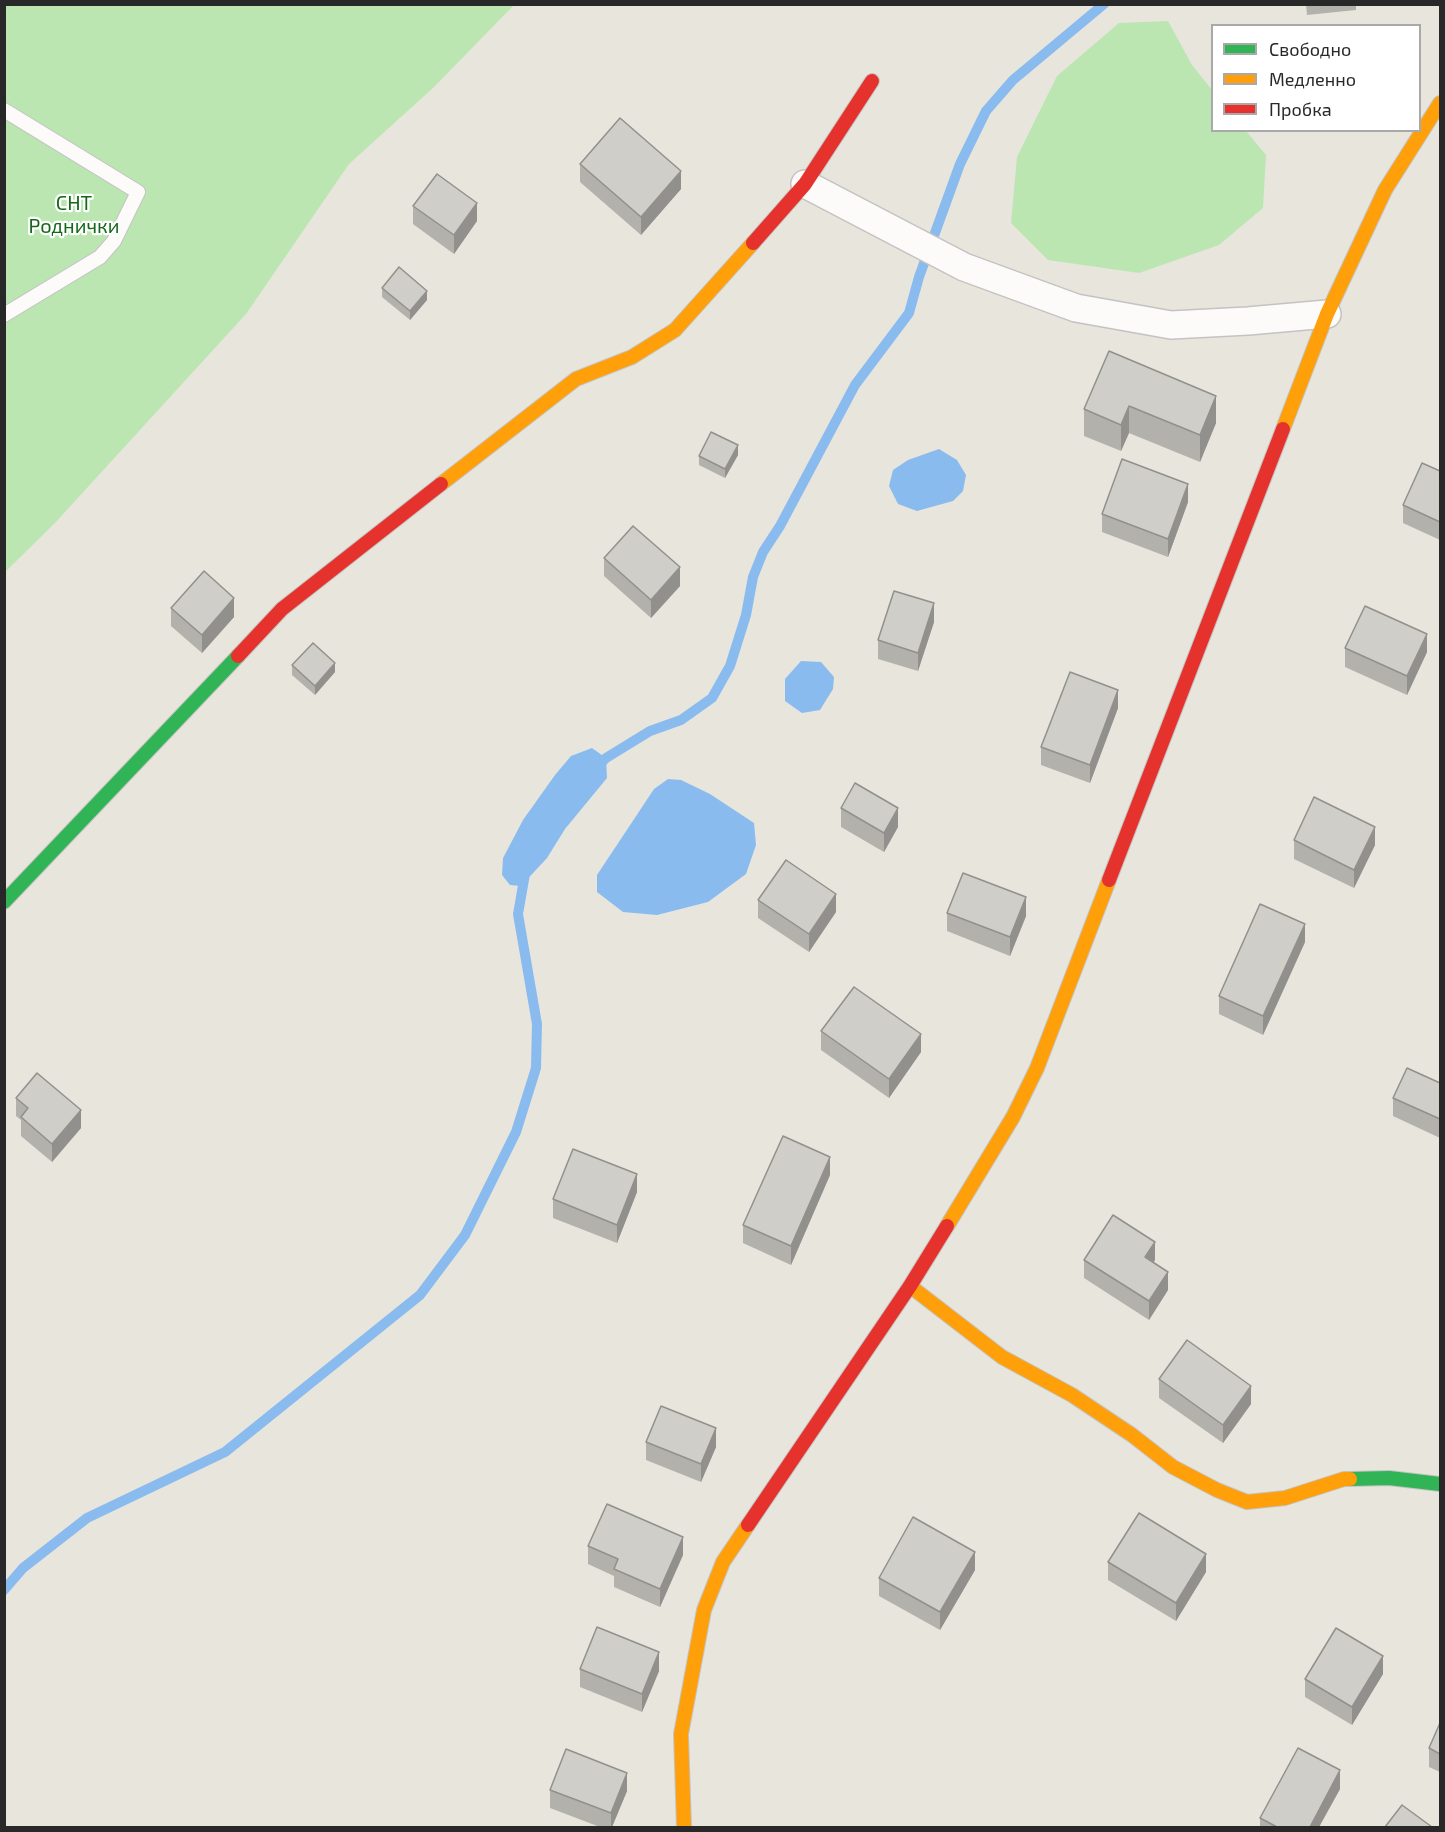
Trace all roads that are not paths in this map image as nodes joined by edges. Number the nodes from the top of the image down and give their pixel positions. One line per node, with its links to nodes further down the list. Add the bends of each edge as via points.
1 (872, 81): 4 (street)
2 (1440, 103): 5 (street, via 1385,190)
3 (4, 110): 6 (lane, via 138,192 114,241 100,257)
4 (805, 184): 5 (street, via 964,267 1076,308 1171,325); 7 (street, via 675,330 632,357 576,379 282,609)
5 (1327, 314): 8 (street, via 1037,1068 1013,1117)
6 (4, 315)
7 (4, 902)
8 (910, 1286): 9 (street, via 1002,1357 1072,1395 1173,1467 1247,1502 1285,1498 1344,1479 1389,1478); 10 (street, via 723,1562 704,1610 681,1734)
9 (1440, 1484)
10 (684, 1827)

